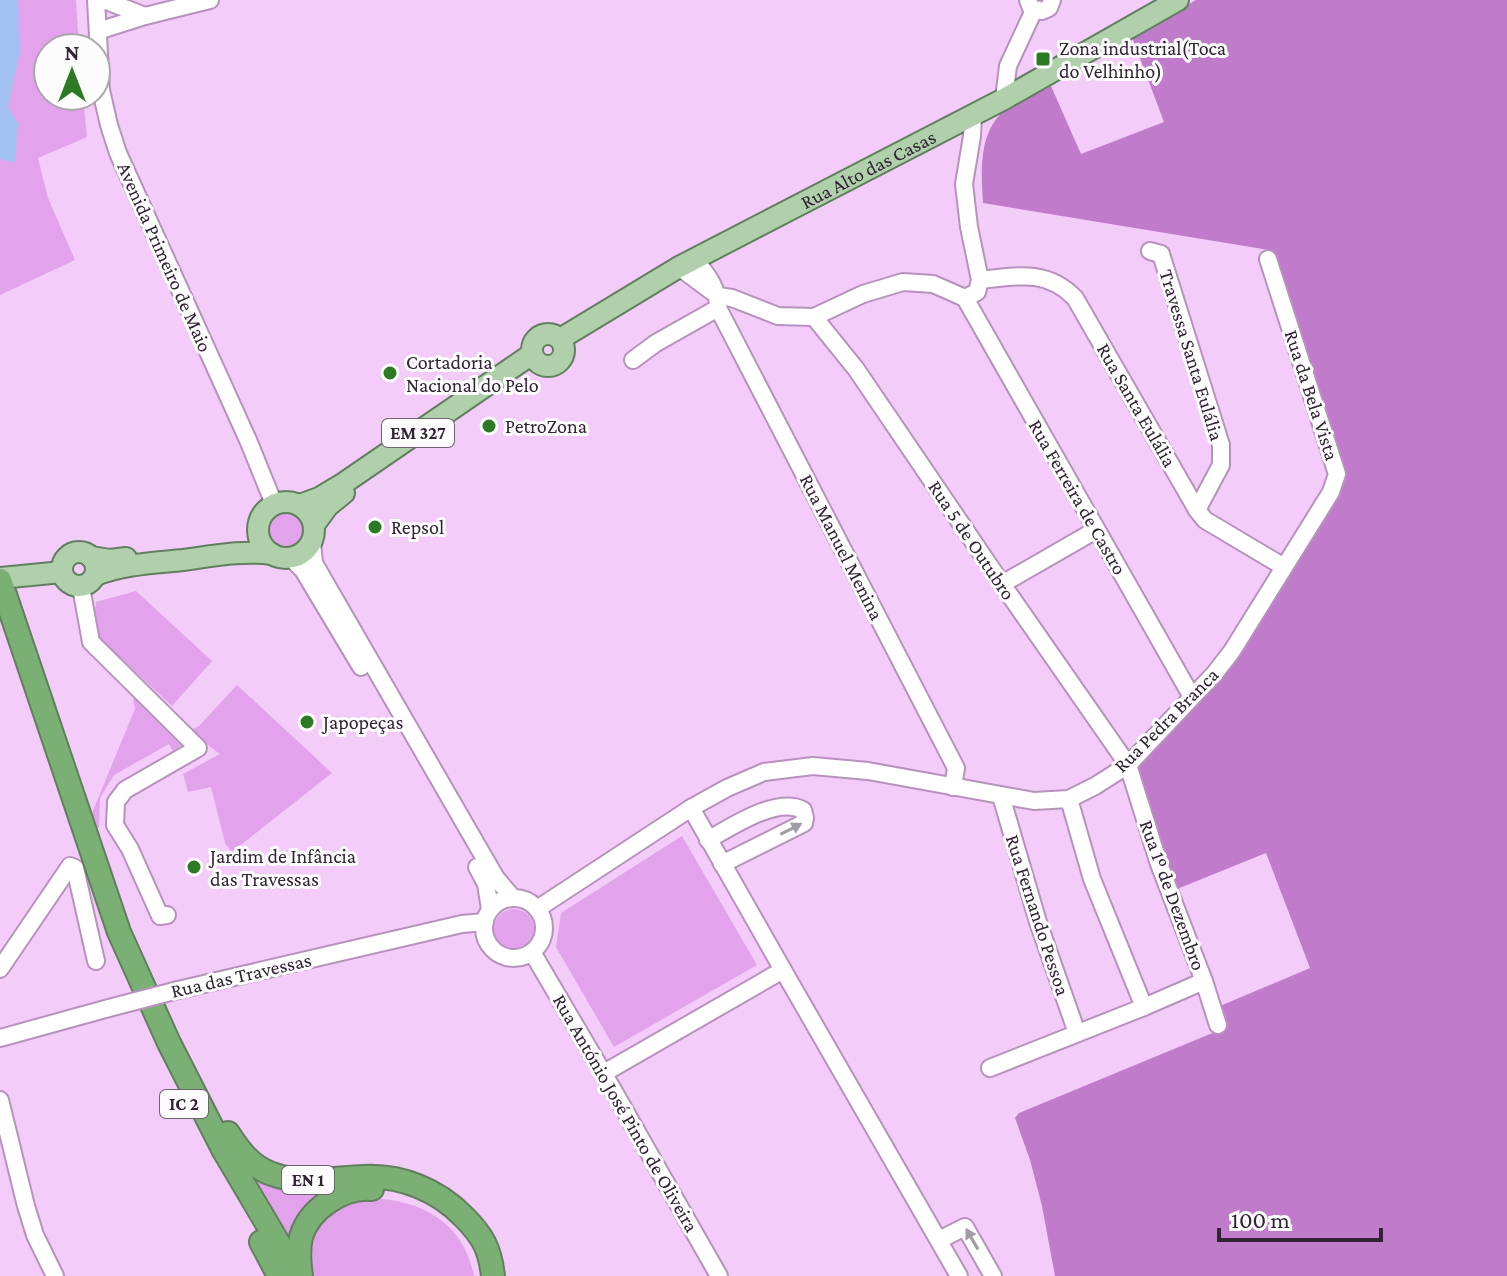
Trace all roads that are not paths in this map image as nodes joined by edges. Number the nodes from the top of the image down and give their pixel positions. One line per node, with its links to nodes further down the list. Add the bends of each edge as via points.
1 (96, 0): 8 (street, Avenida Primeiro de Maio)
2 (104, 0): 7 (street)
3 (210, 0): 7 (street)
4 (1052, 0): 6 (street, via 1045,10)
5 (1178, 0): 9 (main road, Rua Alto das Casas / EM 327)
6 (1031, 5): 9 (street, via 1030,23 1008,66)
7 (145, 16): 8 (street)
8 (98, 31): 20 (street, Avenida Primeiro de Maio, via 101,90 118,153)
9 (1004, 99): 10 (main road, Rua Alto das Casas / EM 327)
10 (973, 116): 13 (main road, Rua Alto das Casas / EM 327); 14 (street, via 964,184)
11 (1150, 251): 22 (street, Travessa Santa Eulália, via 1161,254 1221,445 1221,465)
12 (1268, 259): 27 (street, Rua da Bela Vista, via 1337,474)
13 (687, 263): 16 (street); 18 (main road, Rua Alto das Casas / EM 327, via 560,339 564,349 553,365)
14 (980, 280): 15 (street, via 977,292); 22 (street, Rua Santa Eulália, via 1024,275 1047,279 1075,298)
15 (965, 298): 17 (street, via 933,284 903,282); 24 (street, Rua Ferreira de Castro)
16 (718, 302): 17 (street, via 732,298 778,316); 19 (street); 35 (street, Rua Manuel Menina, via 956,768)
17 (814, 317): 31 (street, Rua 5 de Outubro, via 856,369)
18 (535, 358): 21 (main road, EM 327, via 344,483); 25 (main road, EM 327, via 328,506)
19 (633, 360)
20 (274, 504): 21 (main road, EM 327); 23 (main road)
21 (300, 505): 25 (main road, via 307,510)
22 (1197, 510): 27 (street, Rua Santa Eulália)
23 (258, 523): 26 (main road, via 265,549); 29 (main road, via 243,538 223,544 110,560)
24 (1096, 530): 31 (street); 33 (street, Rua Ferreira de Castro)
25 (313, 534): 26 (main road, EM 327, via 300,555); 41 (street, via 314,563 496,878)
26 (282, 556): 29 (main road, via 253,552); 44 (street, via 303,570 412,754 486,884)
27 (1284, 567): 33 (street, Rua Pedra Branca, via 1232,651)
28 (62, 572): 29 (main road, via 76,586); 29 (main road, via 71,554 81,552); 30 (main road)
29 (89, 573): 43 (street, via 91,642 198,748 125,790 116,802 115,825 160,916)
30 (1, 581): 51 (highway, IC 2, via 112,915)
31 (1002, 584): 34 (street, Rua 5 de Outubro)
32 (0, 610): 60 (highway, IC 2, via 152,1039)
33 (1192, 697): 34 (street, Rua Pedra Branca)
34 (1128, 765): 37 (street, Rua Pedra Branca); 49 (street, Rua 1º de Dezembro)
35 (953, 787): 36 (street, Rua Pedra Branca); 38 (street, Rua Pedra Branca, via 813,766 764,772)
36 (1001, 796): 37 (street, Rua Pedra Branca); 53 (street, Rua Fernando Pessoa)
37 (1069, 799): 50 (street, via 1092,879)
38 (691, 808): 39 (street); 42 (street)
39 (708, 840): 40 (street); 40 (street, one-way to 39, via 804,823 803,810 787,807 755,815)
40 (722, 864): 48 (street)
41 (513, 898): 42 (street); 44 (street, Rua das Travessas, via 502,900)
42 (537, 909): 45 (street, via 543,935)
43 (167, 915)
44 (488, 916): 45 (street, via 486,939 497,953 515,958); 54 (street, Rua das Travessas, bridge)
45 (532, 952): 56 (street, Rua António José Pinto de Oliveira)
46 (96, 961): 47 (street, via 75,868 70,866)
47 (0, 969)
48 (783, 970): 56 (street); 58 (street)
49 (1204, 981): 50 (street); 52 (street, Rua 1º de Dezembro)
50 (1144, 1007): 53 (street)
51 (158, 1015): 61 (highway, IC 2, via 224,1151); 63 (highway, EN 1, via 229,1135 255,1166 287,1179 386,1177 424,1187 451,1203 477,1230 491,1255)
52 (1218, 1025)
53 (1077, 1033): 55 (street)
54 (0, 1038)
55 (990, 1068)
56 (604, 1073): 64 (street, Rua António José Pinto de Oliveira)
57 (0, 1100): 59 (street, via 35,1235)
58 (939, 1240): 65 (street); 66 (street, one-way to 58, via 965,1227)
59 (55, 1276)
60 (279, 1276)
61 (299, 1276): 62 (highway, EN 1, via 301,1236 312,1217 345,1193 365,1188 419,1198 444,1212 468,1238)
62 (481, 1276)
63 (493, 1276)
64 (719, 1276)
65 (959, 1276)
66 (993, 1276)

